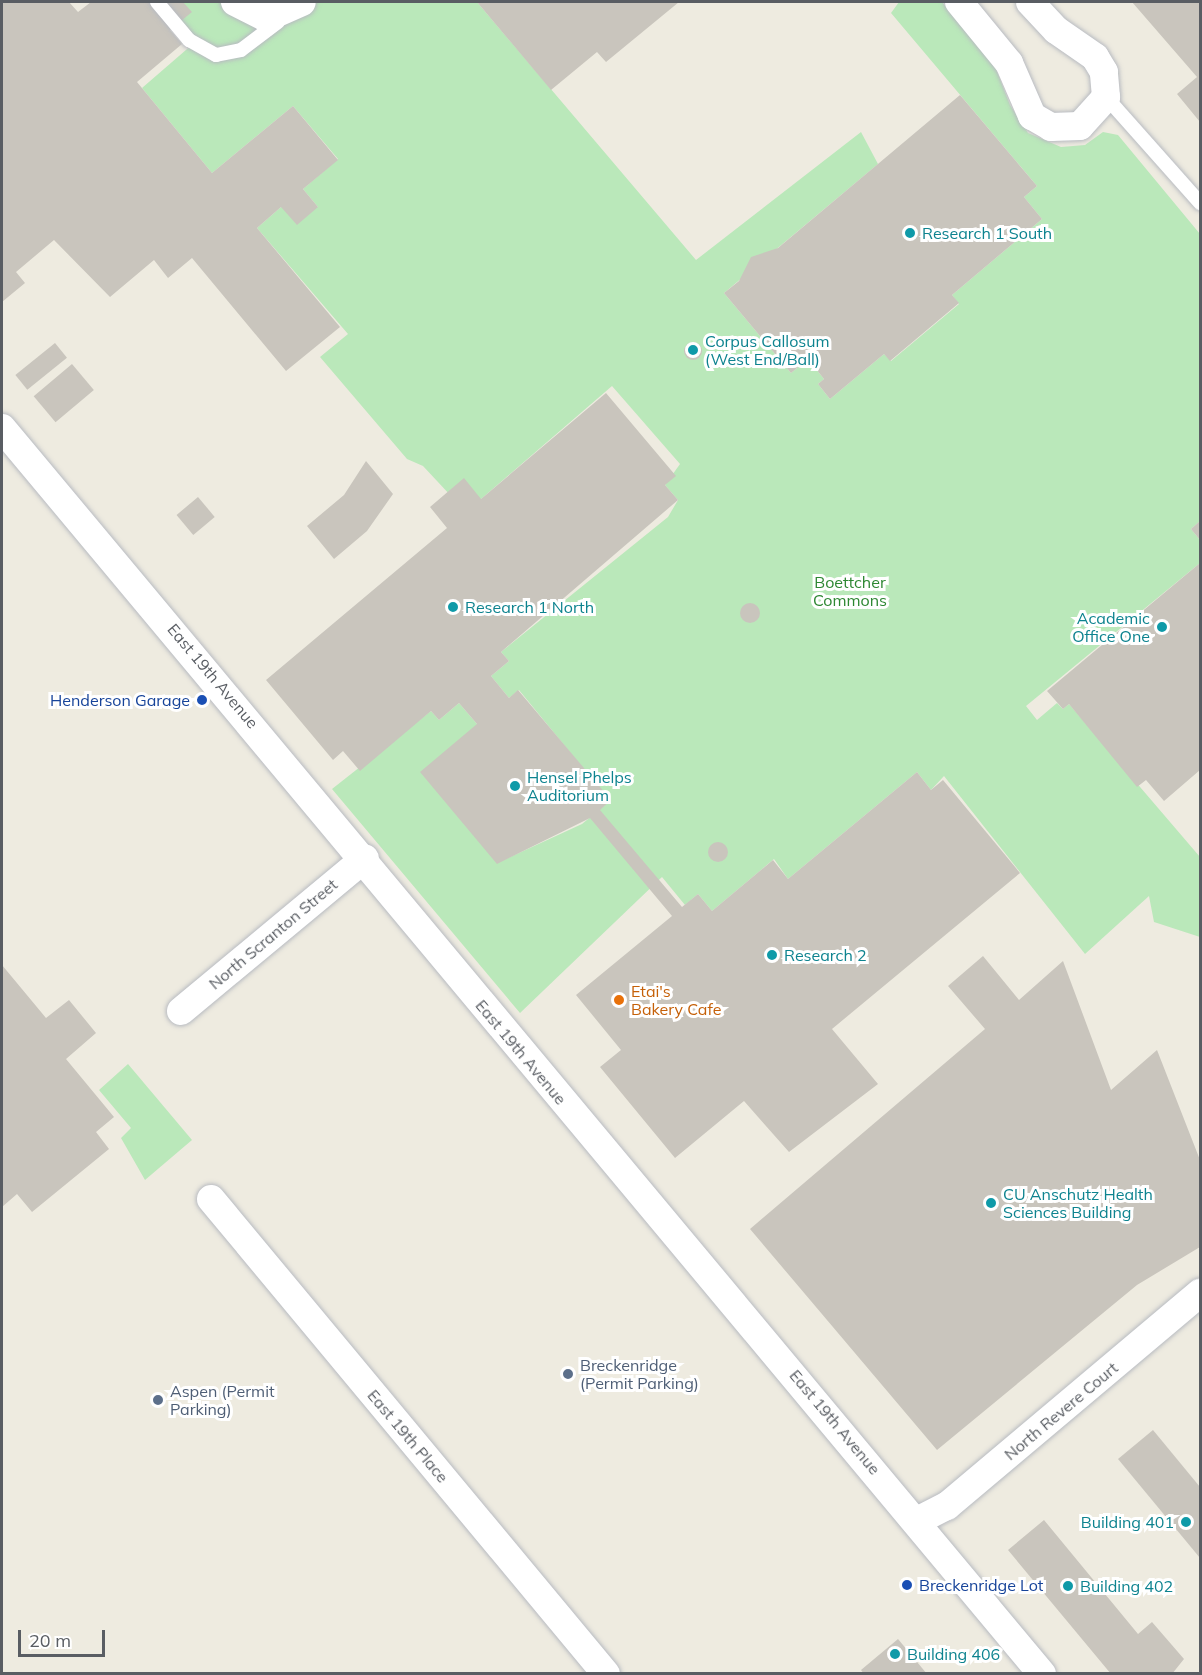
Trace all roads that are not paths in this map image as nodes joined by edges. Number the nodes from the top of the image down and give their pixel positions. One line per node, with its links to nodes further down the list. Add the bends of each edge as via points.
1 (157, 2): 5 (lane, via 194,44 220,55 246,48)
2 (235, 2): 5 (street, via 266,18)
3 (959, 2): 6 (street, via 1009,63 1026,108 1037,121 1057,129 1080,126)
4 (1030, 2): 6 (street, via 1056,30 1097,60)
5 (300, 4)
6 (1106, 97): 7 (lane)
7 (1200, 203)
8 (2, 428): 9 (street, East 19th Avenue)
9 (365, 858): 10 (street, North Scranton Street); 13 (street, East 19th Avenue, via 545,1082 675,1229)
10 (181, 1011)
11 (211, 1199): 14 (street, East 19th Place)
12 (1200, 1293): 13 (street, North Revere Court, via 947,1506)
13 (917, 1521): 15 (street, East 19th Avenue, via 952,1571)
14 (606, 1674)
15 (1042, 1674)

